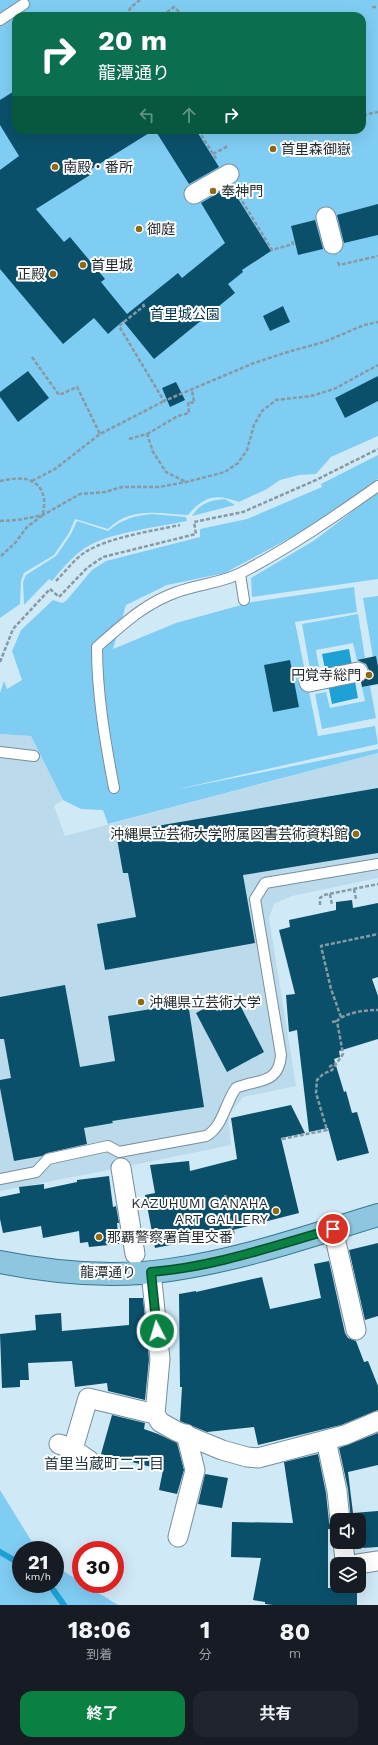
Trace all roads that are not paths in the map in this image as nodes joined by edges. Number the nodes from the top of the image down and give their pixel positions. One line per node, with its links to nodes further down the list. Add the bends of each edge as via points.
1 (24, 4): 2 (lane)
2 (0, 20)
3 (227, 174): 4 (street)
4 (194, 194)
5 (326, 217): 6 (street)
6 (335, 252)
7 (378, 486): 8 (lane, via 329,520)
8 (240, 574): 9 (lane); 14 (lane, via 178,591 160,599 132,616 97,647 97,672 105,743)
9 (244, 600)
10 (358, 672): 11 (street)
11 (316, 681)
12 (0, 752): 13 (lane)
13 (34, 756)
14 (114, 788)
15 (378, 864): 16 (lane, via 265,883 255,899 281,1055 280,1067 273,1076 264,1081 236,1088 217,1127 206,1136)
16 (120, 1160): 17 (lane, via 108,1146 48,1159 36,1172); 20 (street)
17 (0, 1179)
18 (378, 1215): 19 (main road, 龍潭通り)
19 (333, 1229): 22 (main road, 龍潭通り, via 243,1255 184,1268); 23 (street)
20 (135, 1254)
21 (0, 1262): 22 (main road, 龍潭通り, via 65,1271)
22 (151, 1272): 24 (street, via 160,1359)
23 (356, 1330)
24 (155, 1414): 26 (street, via 160,1422); 28 (street, via 88,1398 66,1447)
25 (378, 1421): 27 (street)
26 (186, 1434): 27 (street, via 222,1450 258,1458); 30 (street, via 195,1470)
27 (326, 1440): 29 (street)
28 (90, 1462)
29 (339, 1513)
30 (178, 1537)
31 (378, 1561): 32 (street)
32 (366, 1563)

